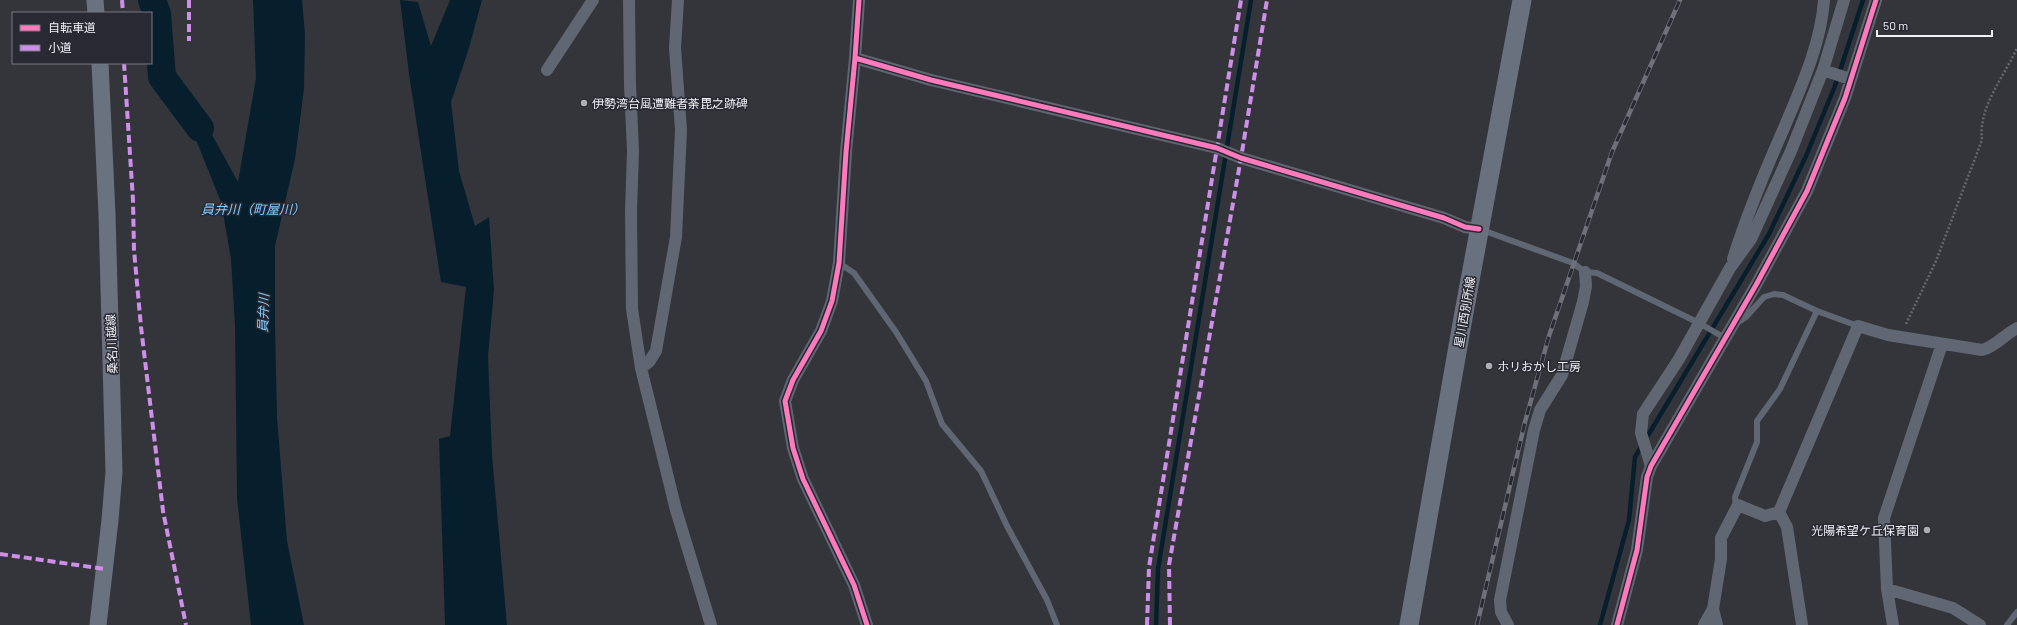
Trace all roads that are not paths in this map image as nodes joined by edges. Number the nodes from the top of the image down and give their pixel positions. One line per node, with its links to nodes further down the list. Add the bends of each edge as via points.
1 (95, 0): 10 (main road)
2 (593, 0): 13 (street)
3 (629, 0): 26 (street, via 633,151 632,309)
4 (678, 0): 26 (street, via 675,48 681,130 676,237 656,351 650,362)
5 (859, 0): 11 (street)
6 (1522, 0): 16 (main road, 星川西別所線)
7 (1824, 0): 18 (street, via 1822,17 1805,79 1746,217)
8 (1844, 0): 14 (street)
9 (1876, 0): 15 (street)
10 (96, 12)
11 (855, 58): 16 (street, via 931,80 1220,150 1444,218 1465,227); 17 (street)
12 (100, 64): 33 (main road, 桑名川越線, via 114,472)
13 (547, 70)
14 (1825, 70): 15 (street); 18 (street, via 1751,239)
15 (1848, 78): 24 (street, via 1830,138 1807,191 1756,285)
16 (1479, 229): 19 (lane, via 1573,263); 37 (main road, 星川西別所線)
17 (839, 263): 35 (street, via 832,301 821,331 793,380 786,401 793,448 803,478 854,585); 36 (lane, via 854,273 896,332 926,381 942,424 981,471 1047,600)
18 (1730, 268): 21 (street)
19 (1585, 272): 21 (lane, via 1597,273); 38 (street, via 1583,302 1562,375 1540,410 1534,430 1500,600 1501,612)
20 (1817, 311): 22 (lane); 24 (lane, via 1783,295 1774,294 1764,297 1746,317); 28 (lane, via 1780,389 1757,421 1757,442 1735,497)
21 (1703, 325): 24 (lane); 27 (street, via 1643,414 1641,433)
22 (1858, 326): 25 (street); 29 (street)
23 (2017, 328): 25 (street, via 1989,348 1982,350)
24 (1723, 333): 27 (street)
25 (1942, 344): 30 (street, via 1884,518)
26 (641, 368): 34 (street, via 676,510)
27 (1649, 461): 39 (street, via 1637,550)
28 (1737, 507): 29 (street, via 1738,505 1765,516); 31 (street, via 1721,538 1721,559)
29 (1779, 512): 42 (street, via 1787,527)
30 (1887, 589): 43 (street); 44 (street, via 1953,608)
31 (1713, 609): 40 (street); 41 (street)
32 (2017, 612): 45 (lane)
33 (98, 625)
34 (711, 625)
35 (866, 625)
36 (1057, 625)
37 (1409, 625)
38 (1508, 625)
39 (1617, 625)
40 (1704, 625)
41 (1716, 625)
42 (1802, 625)
43 (1893, 625)
44 (1980, 625)
45 (2007, 625)

